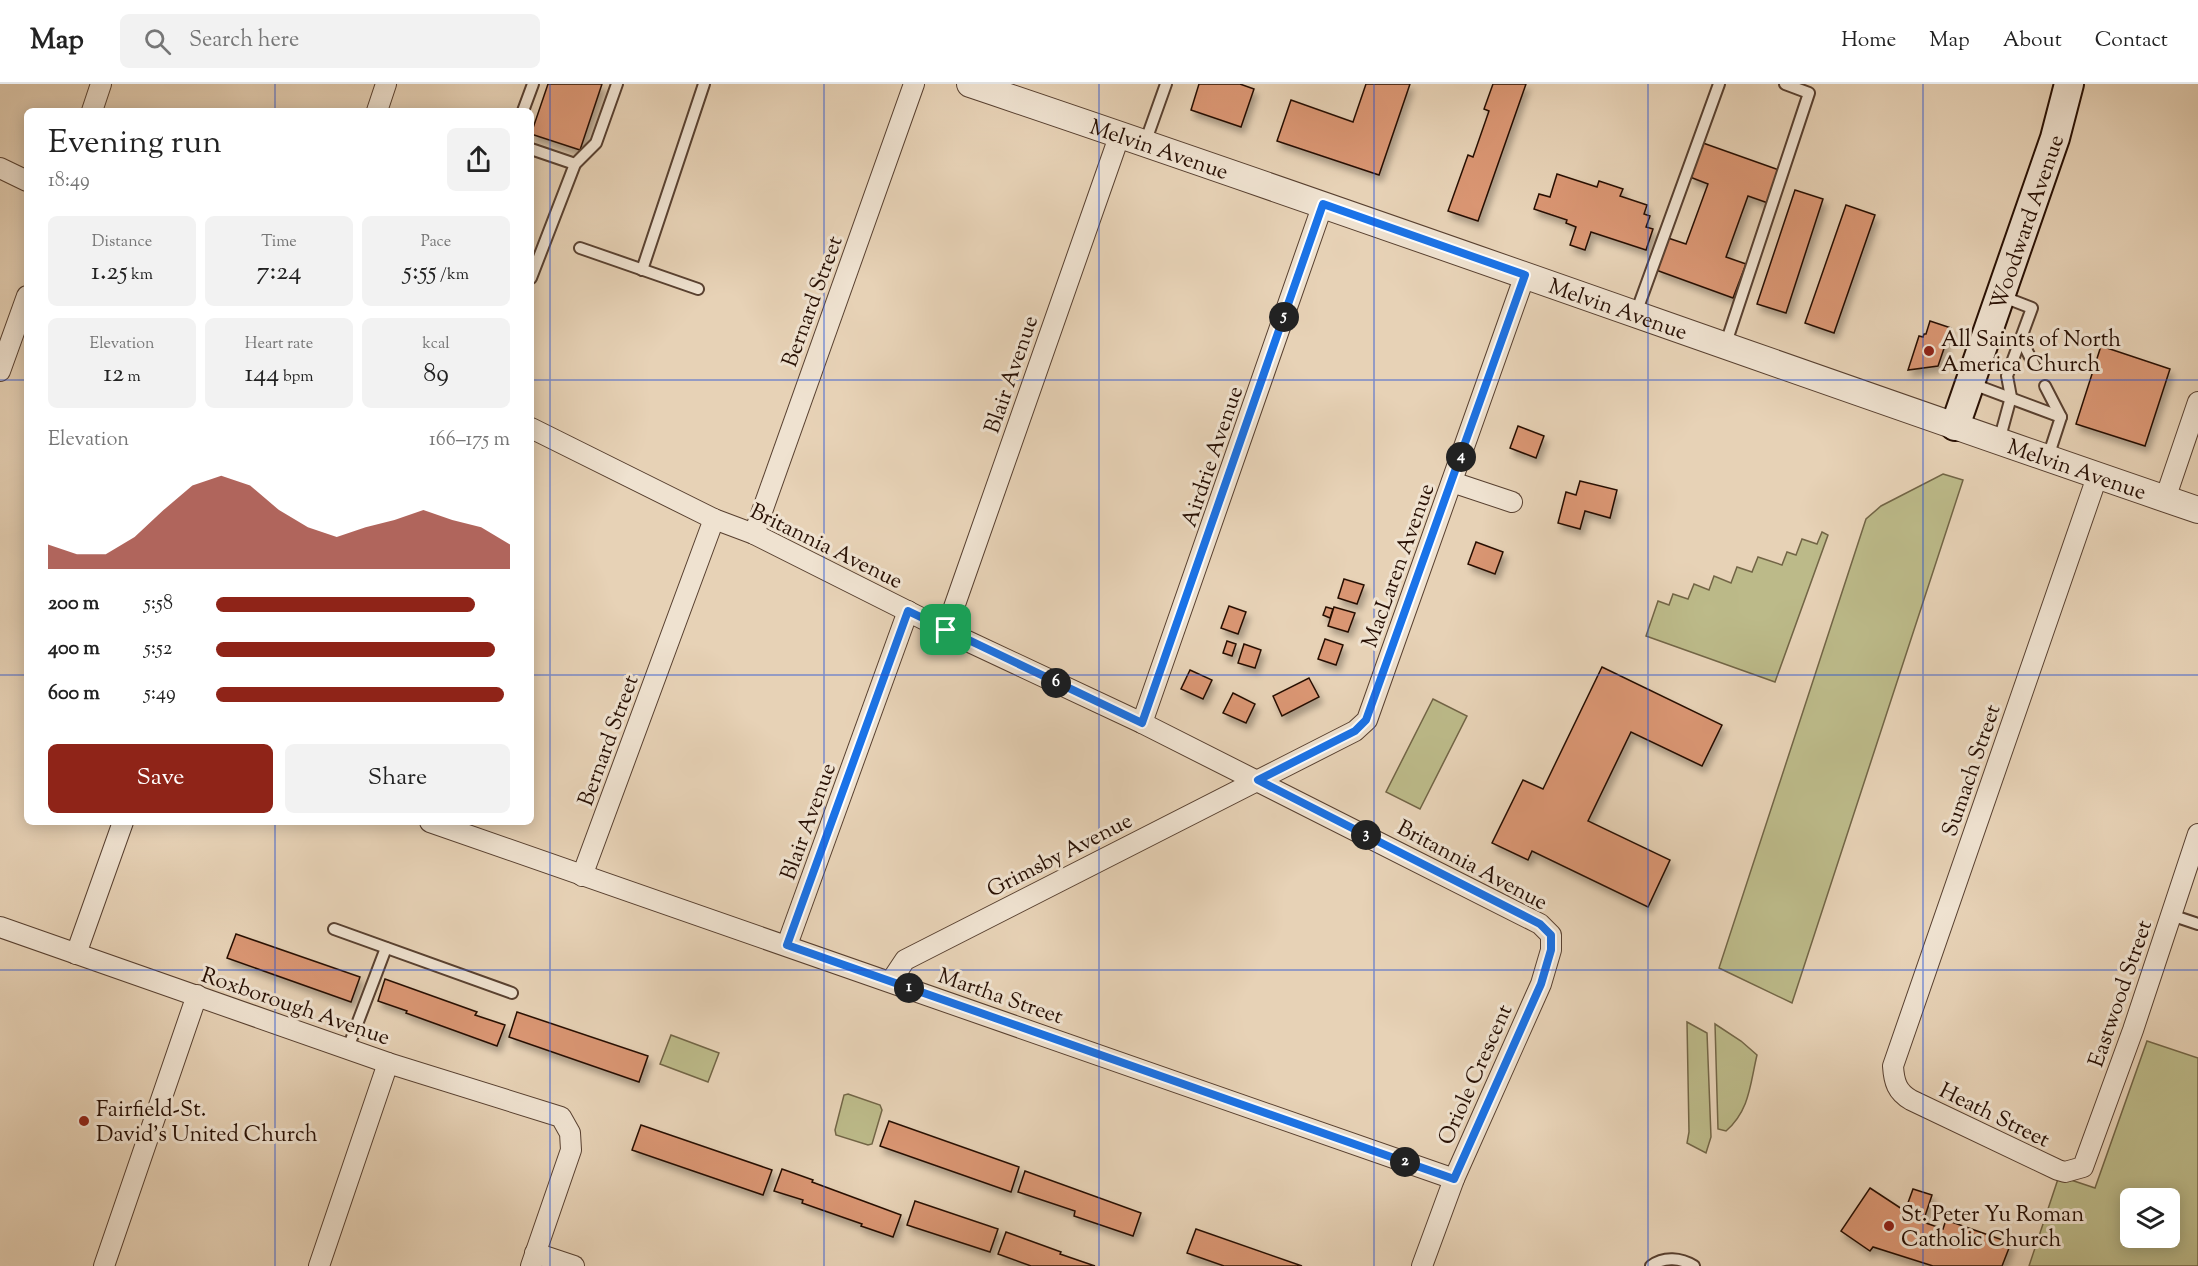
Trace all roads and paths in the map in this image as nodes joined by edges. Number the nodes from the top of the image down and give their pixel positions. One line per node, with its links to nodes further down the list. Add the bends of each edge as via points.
1 (101, 84): 12 (street)
2 (386, 84): 13 (street)
3 (533, 84): 14 (lane)
4 (617, 84): 18 (lane, via 596,143)
5 (704, 84): 24 (lane)
6 (914, 84): 49 (street, Bernard Street)
7 (970, 84): 15 (street, Melvin Avenue)
8 (1166, 84): 16 (lane)
9 (1719, 84): 29 (lane)
10 (1785, 84): 31 (lane, via 1809,93)
11 (2069, 84): 27 (main road, Woodward Avenue, via 2055,138)
12 (93, 108)
13 (378, 108)
14 (524, 108)
15 (1120, 135): 16 (street, Melvin Avenue); 51 (street, Blair Avenue)
16 (1145, 143): 21 (street, Melvin Avenue)
17 (534, 150): 18 (lane)
18 (575, 164): 23 (lane)
19 (0, 168): 20 (street)
20 (24, 180)
21 (1323, 204): 25 (street, Melvin Avenue); 52 (street, Airdrie Avenue)
22 (580, 248): 24 (lane)
23 (534, 270)
24 (642, 270): 26 (lane)
25 (1525, 275): 29 (street, Melvin Avenue); 44 (street, MacLaren Avenue)
26 (698, 289)
27 (2000, 296): 30 (lane, via 2032,308); 34 (main road, Woodward Avenue)
28 (24, 304): 33 (street)
29 (1635, 314): 31 (street, Melvin Avenue)
30 (2021, 339): 32 (lane); 36 (lane, via 2007,376)
31 (1725, 346): 39 (street, Melvin Avenue)
32 (2034, 365)
33 (0, 371)
34 (1970, 382): 36 (lane); 39 (main road, Woodward Avenue)
35 (2045, 386): 38 (lane)
36 (2011, 398): 38 (lane); 41 (lane)
37 (2198, 402): 45 (street)
38 (2061, 417): 42 (lane)
39 (1955, 426): 41 (street, Melvin Avenue)
40 (534, 429): 48 (street, Britannia Avenue)
41 (1999, 441): 42 (street, Melvin Avenue)
42 (2048, 458): 43 (street, Melvin Avenue)
43 (2098, 474): 45 (street, Melvin Avenue); 71 (street, Sumach Street, via 1893,1066)
44 (1452, 482): 46 (street); 53 (street, MacLaren Avenue, via 1366,720 1355,731)
45 (2165, 499): 47 (street, Melvin Avenue)
46 (1512, 502)
47 (2198, 510)
48 (714, 519): 49 (street, Britannia Avenue); 57 (street, Bernard Street)
49 (754, 534): 50 (street, Britannia Avenue)
50 (908, 611): 51 (street, Britannia Avenue); 63 (street, Blair Avenue)
51 (946, 630): 52 (street, Britannia Avenue)
52 (1142, 723): 53 (street, Britannia Avenue)
53 (1258, 780): 62 (street, Britannia Avenue, via 1540,924); 66 (street, Grimsby Avenue, via 905,960)
54 (122, 825): 65 (street)
55 (438, 825): 57 (street, Martha Street)
56 (2198, 834): 58 (street, Eastwood Street)
57 (582, 876): 63 (street, Martha Street)
58 (2171, 915): 59 (lane); 72 (street, Eastwood Street)
59 (2198, 924)
60 (0, 927): 65 (street, Roxborough Avenue)
61 (334, 928): 64 (lane)
62 (1551, 935): 73 (street, Oriole Crescent, via 1541,984)
63 (787, 945): 66 (street, Martha Street)
64 (387, 948): 67 (lane); 69 (lane)
65 (76, 954): 68 (street, Roxborough Avenue)
66 (891, 981): 73 (street, Martha Street)
67 (512, 993)
68 (196, 995): 69 (street, Roxborough Avenue); 76 (street)
69 (348, 1048): 70 (street, Roxborough Avenue)
70 (388, 1063): 74 (street, Roxborough Avenue, via 561,1118 570,1133 571,1150); 77 (street)
71 (1894, 1082): 72 (street, Heath Street, via 1911,1100 2058,1170)
72 (2083, 1167)
73 (1454, 1179): 75 (street, Oriole Crescent)
74 (533, 1259): 78 (street)
75 (1426, 1265)
76 (104, 1266)
77 (319, 1266)
78 (574, 1266)
79 (1651, 1266): 80 (lane, via 1676,1258)
80 (1694, 1266)

